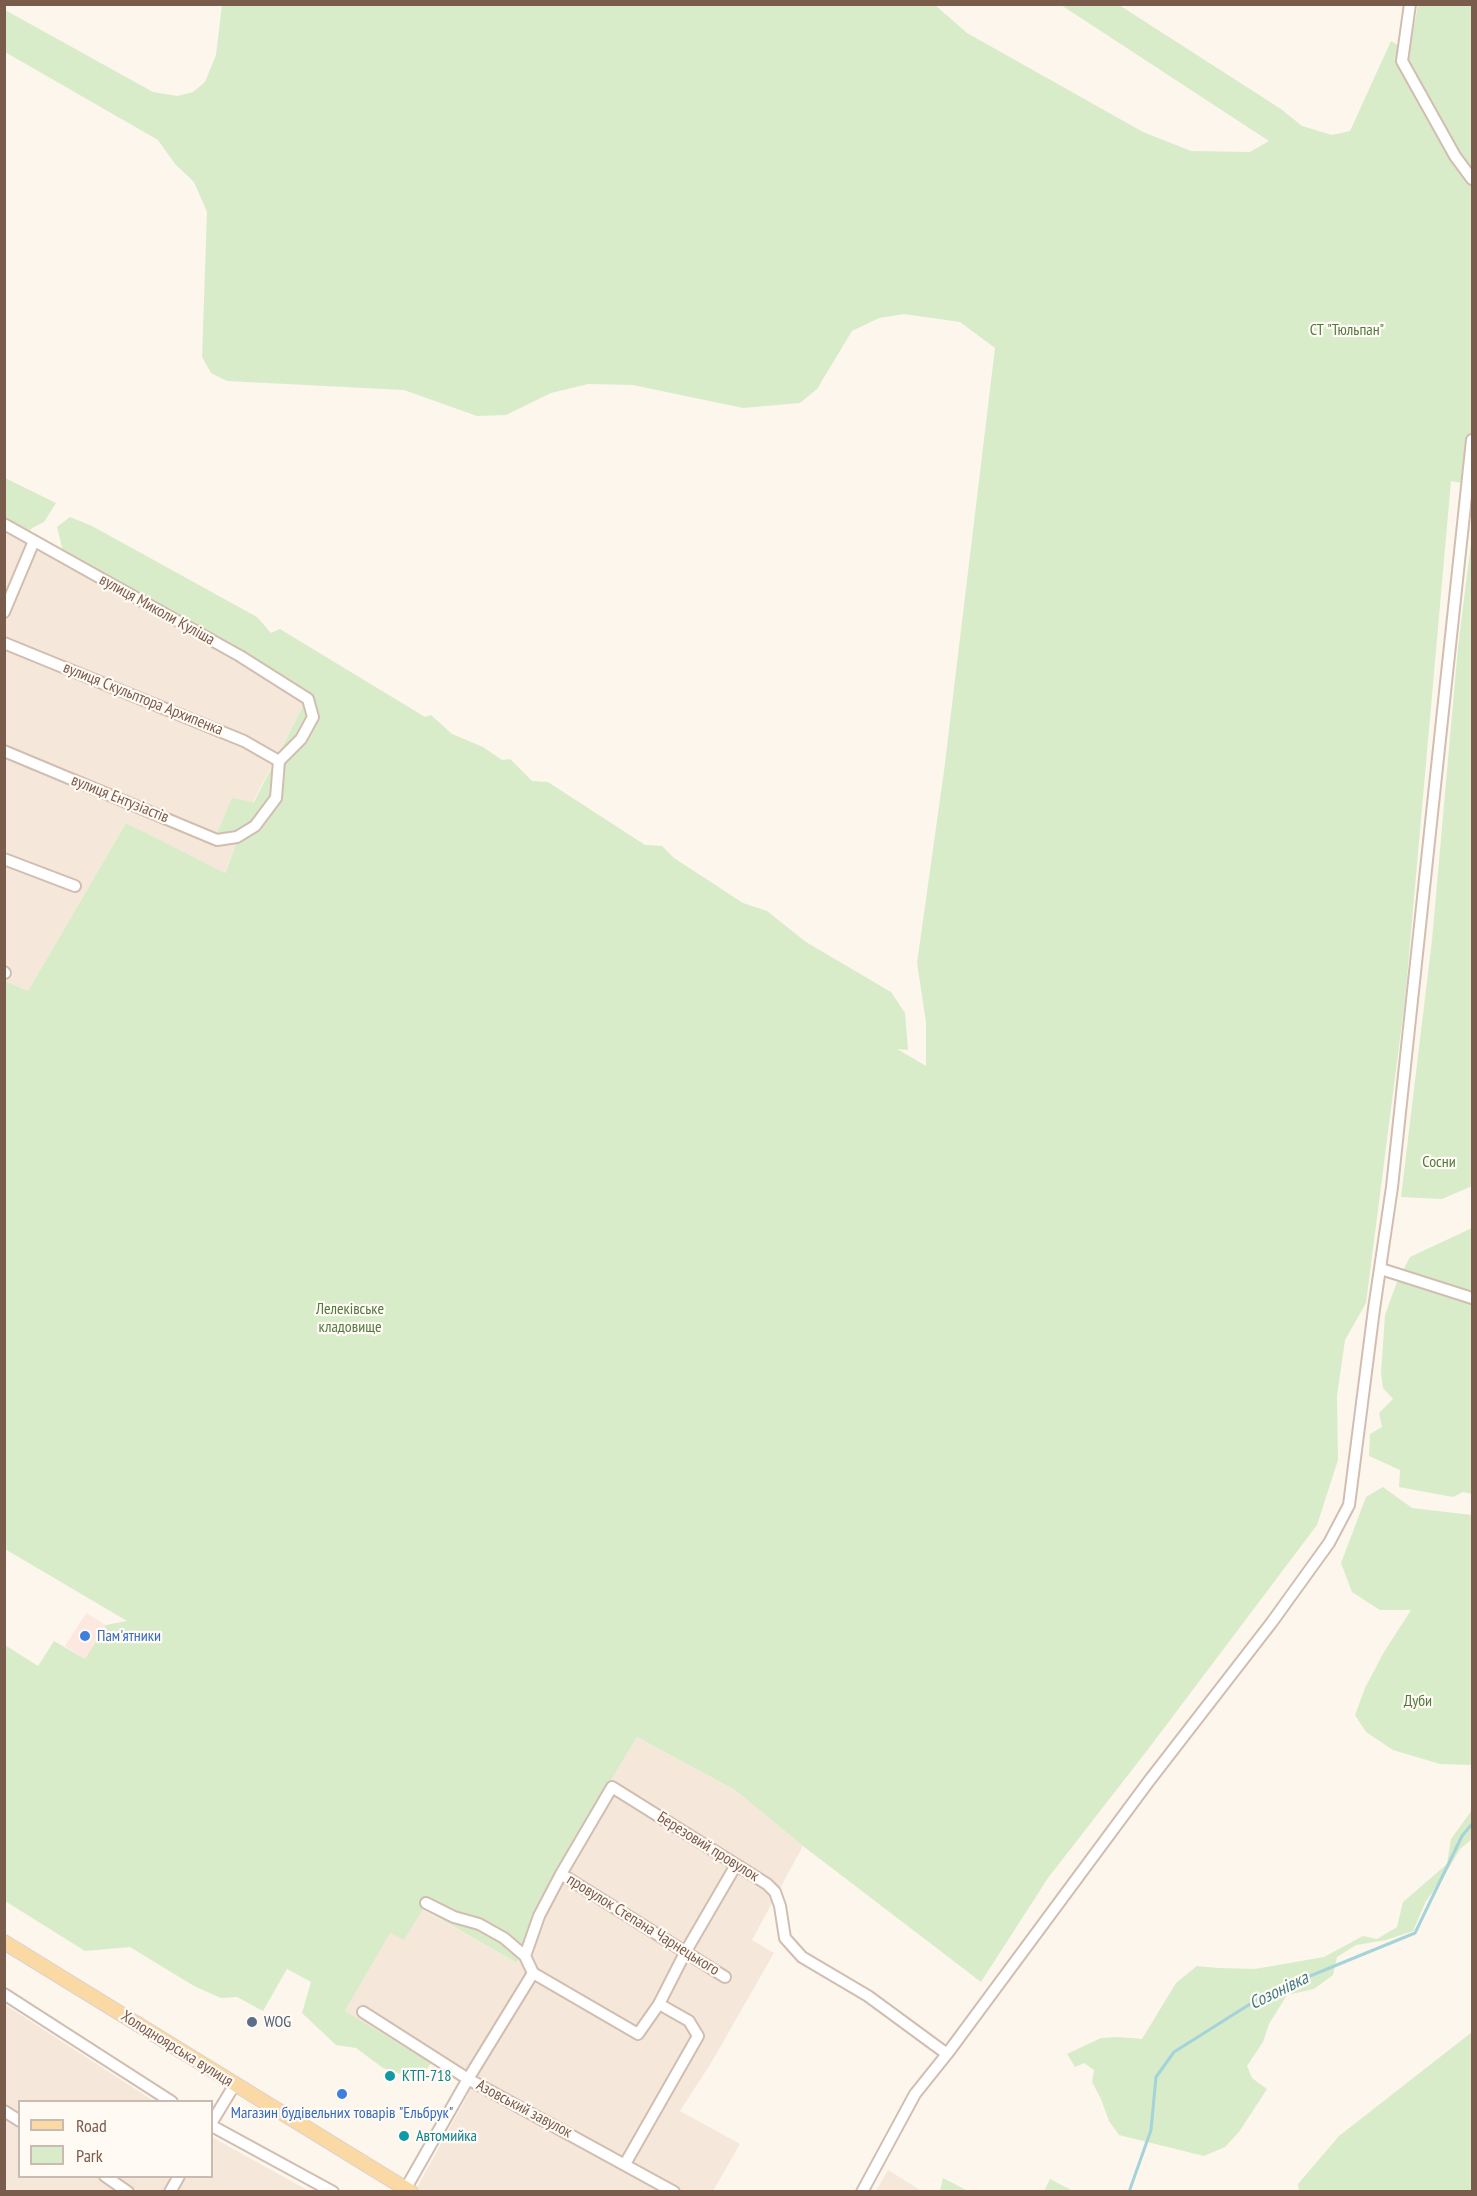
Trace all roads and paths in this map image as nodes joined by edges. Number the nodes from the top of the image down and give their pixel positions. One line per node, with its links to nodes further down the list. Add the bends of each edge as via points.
1 (1410, 4): 2 (street, via 1402,61 1455,156)
2 (1473, 179)
3 (1473, 440): 12 (street)
4 (4, 524): 5 (street, вулиця Миколи Куліша)
5 (34, 541): 6 (street); 9 (street, вулиця Миколи Куліша, via 240,656 308,699 313,717 301,739)
6 (4, 612)
7 (4, 643): 9 (street, вулиця Скульптора Архипенка, via 244,741)
8 (4, 751): 9 (street, вулиця Ентузіастів, via 217,840 237,837 255,826 276,798)
9 (279, 761)
10 (4, 859): 11 (street)
11 (75, 886)
12 (1381, 1269): 13 (street); 25 (street, via 1350,1504 1329,1543)
13 (1473, 1298)
14 (736, 1865): 15 (street, Березовий провулок, via 612,1787); 18 (street); 25 (street, Березовий провулок, via 775,1892 785,1938 802,1957 868,1996)
15 (561, 1874): 18 (street, провулок Степана Чарнецького); 19 (street, via 539,1916)
16 (426, 1903): 19 (street, via 479,1924)
17 (4, 1942): 27 (main road, Холодноярська вулиця)
18 (686, 1951): 21 (street, провулок Степана Чарнецького); 23 (street)
19 (525, 1956): 20 (street)
20 (533, 1973): 23 (street, via 638,2034); 26 (street)
21 (725, 1977)
22 (4, 1994): 28 (street)
23 (659, 2004): 33 (street, via 689,2021 698,2036)
24 (363, 2013): 26 (street, Азовський завулок)
25 (947, 2054): 41 (street, via 915,2094)
26 (468, 2079): 33 (street, Азовський завулок); 36 (street)
27 (235, 2085): 31 (street); 36 (main road, Холодноярська вулиця)
28 (169, 2100)
29 (4, 2111): 30 (street)
30 (18, 2120)
31 (213, 2120)
32 (213, 2127): 39 (street)
33 (625, 2164): 40 (street, Азовський завулок)
34 (108, 2178): 37 (street)
35 (178, 2178): 38 (street)
36 (409, 2190)
37 (128, 2192)
38 (170, 2192)
39 (333, 2192)
40 (674, 2192)
41 (862, 2192)

